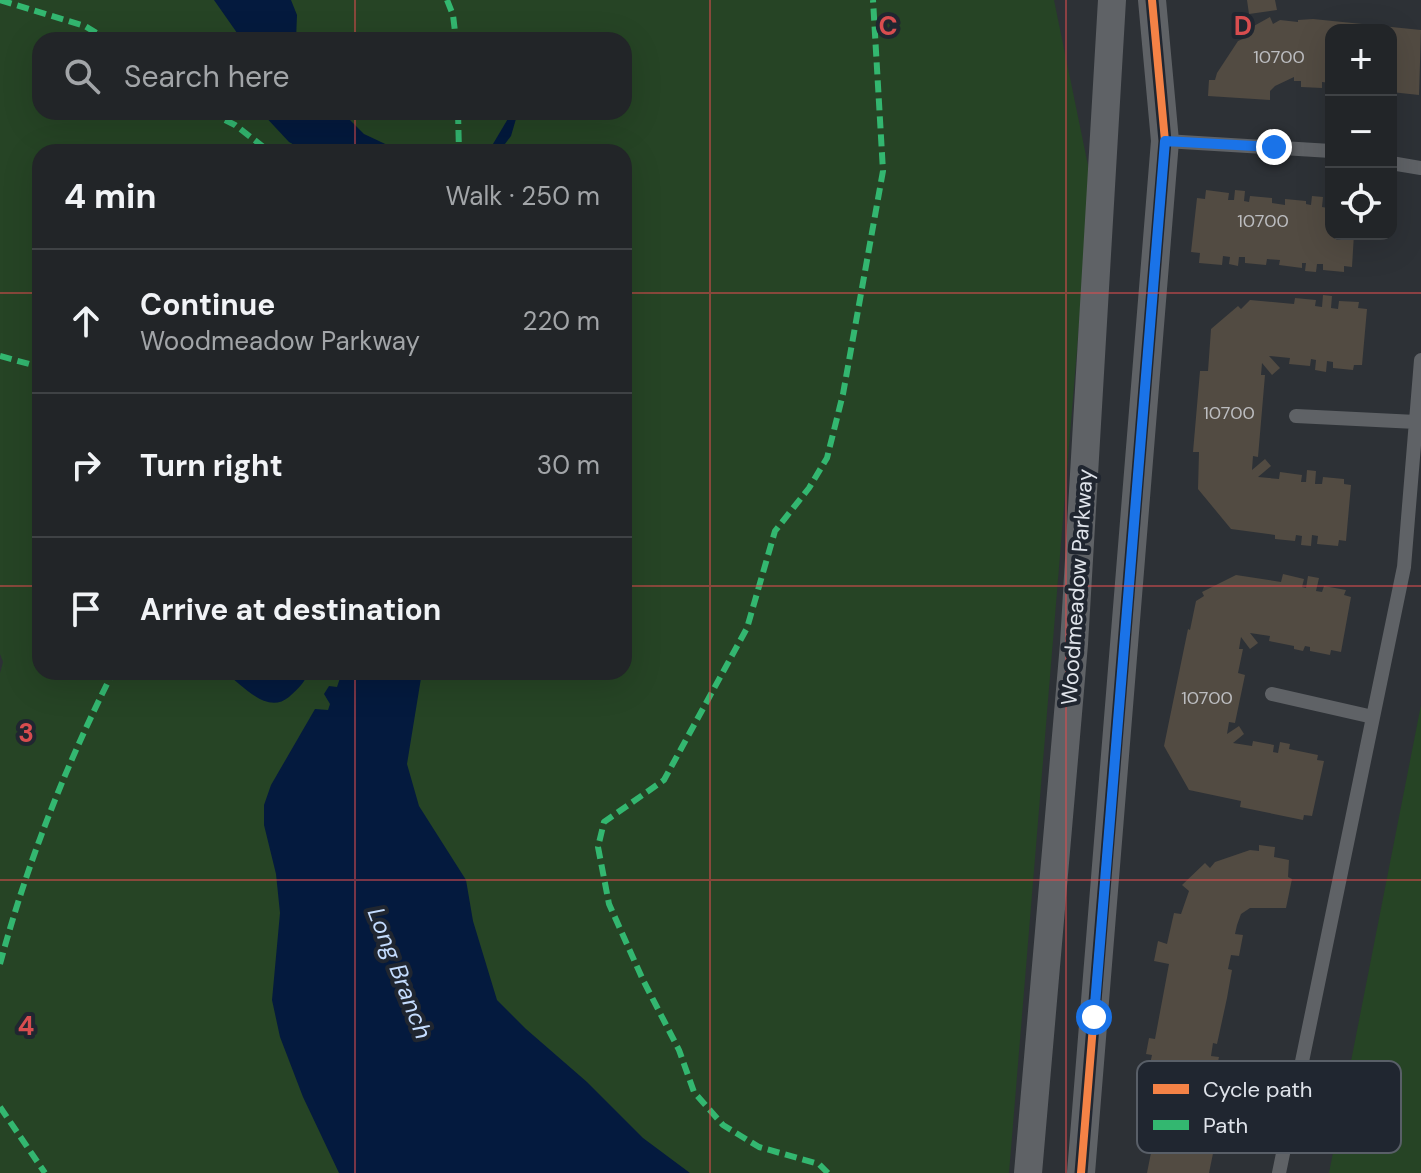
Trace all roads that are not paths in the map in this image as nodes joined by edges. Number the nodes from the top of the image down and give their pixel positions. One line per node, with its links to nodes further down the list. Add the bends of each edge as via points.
1 (1112, 0): 14 (street, Woodmeadow Parkway, via 1074,644)
2 (1152, 0): 3 (street)
3 (1165, 141): 4 (lane); 15 (street)
4 (1325, 151)
5 (1397, 164): 6 (lane)
6 (1421, 168)
7 (1421, 360): 9 (lane)
8 (1296, 416): 9 (lane)
9 (1416, 422): 11 (lane, via 1404,567)
10 (1272, 694): 11 (lane)
11 (1373, 717): 12 (lane)
12 (1302, 1061)
13 (1283, 1153): 16 (lane)
14 (1028, 1173)
15 (1081, 1173)
16 (1279, 1173)

